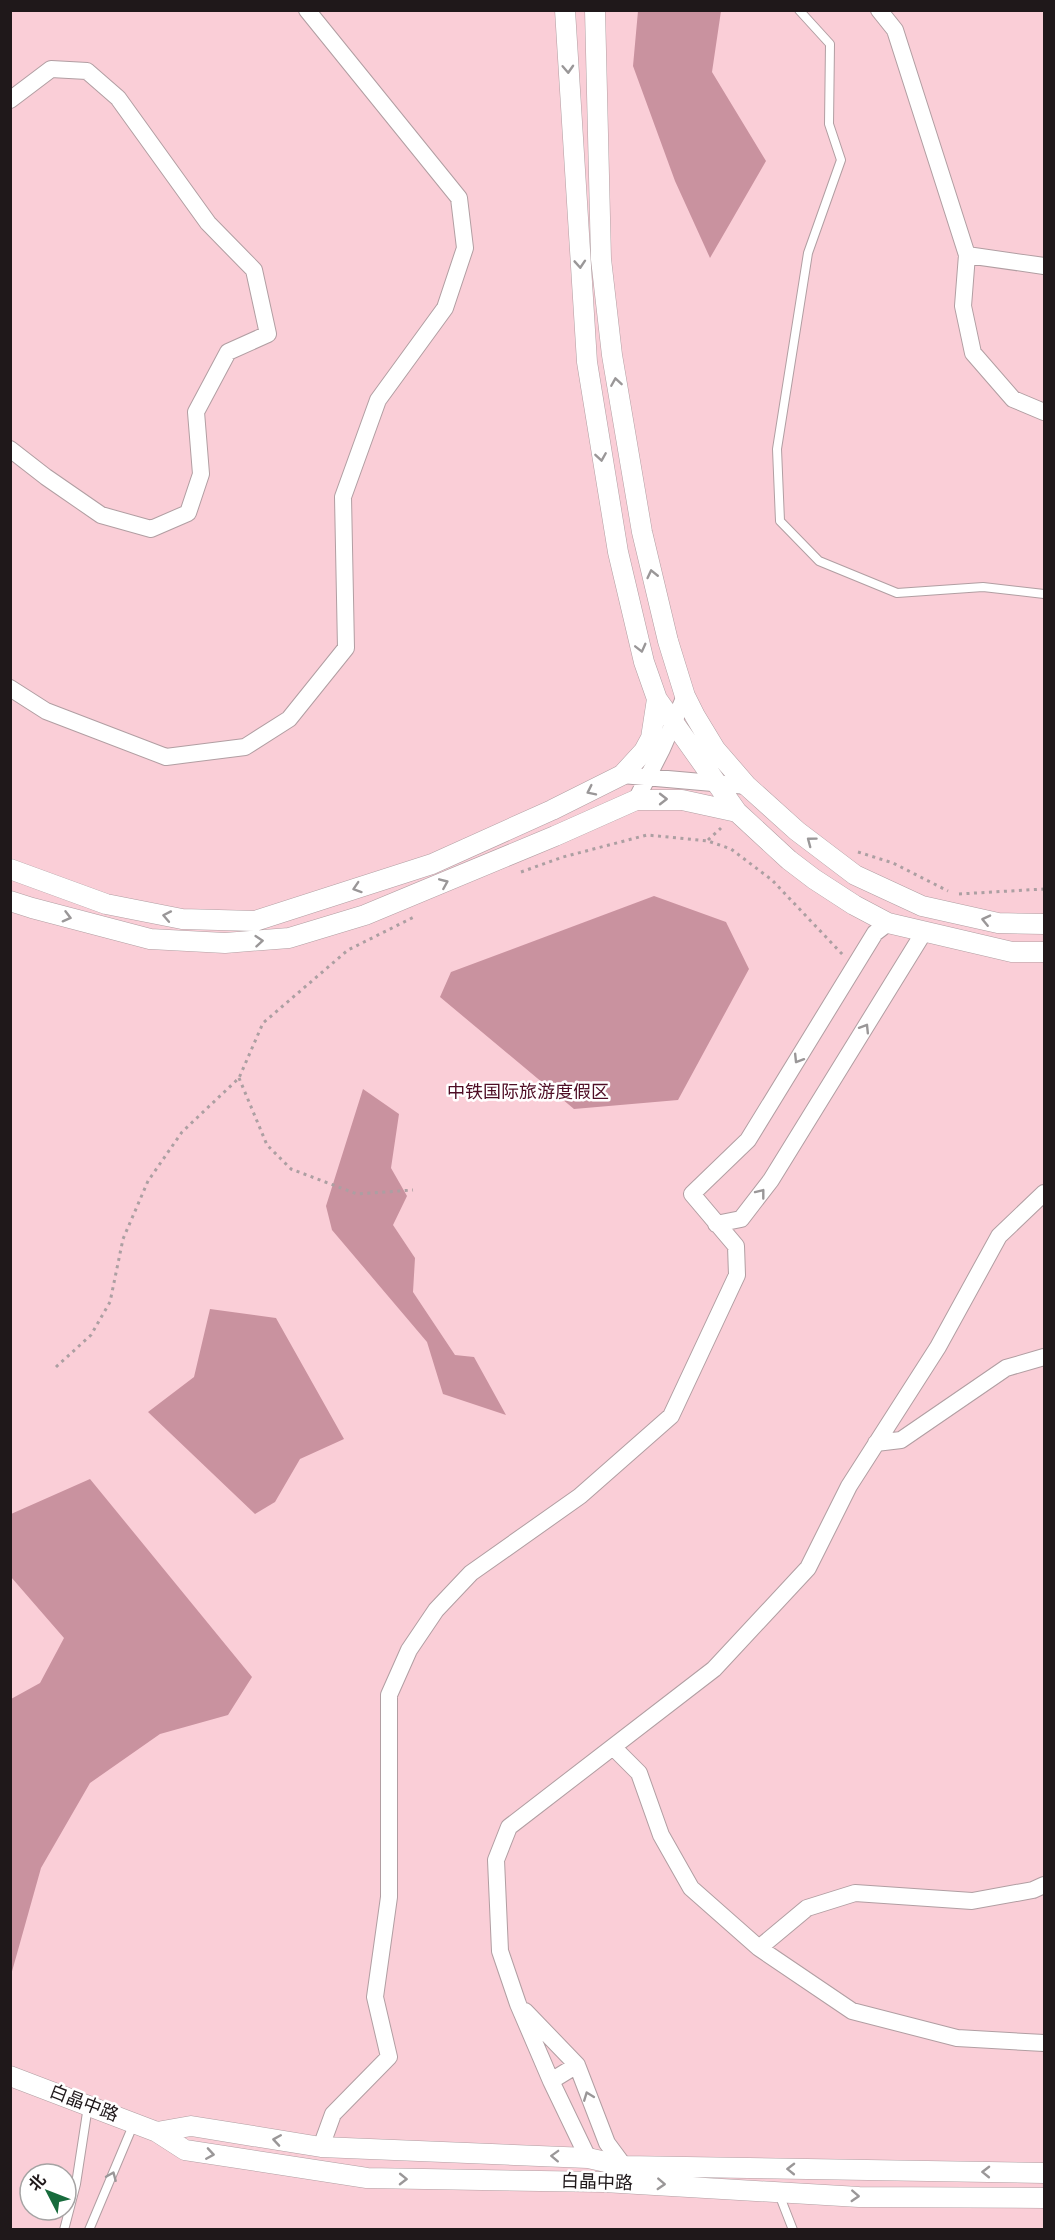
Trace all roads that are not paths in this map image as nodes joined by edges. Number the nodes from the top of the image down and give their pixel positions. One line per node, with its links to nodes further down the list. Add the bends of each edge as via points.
1 (307, 10): 12 (street, via 459,198 465,248 445,308 378,400 343,497 346,648 289,719 245,747 166,757 46,711)
2 (565, 10): 14 (street, one-way to 14, via 587,362 618,552)
3 (596, 10): 13 (street, one-way to 3, via 642,532 612,355 601,259)
4 (799, 10): 11 (lane, via 830,44 829,124 841,160 808,253 777,449 780,521 819,561 897,594 983,587)
5 (879, 10): 7 (street, via 895,30)
6 (10, 100): 10 (street, via 51,69 87,71 118,98 208,224 254,270 268,334 228,352 196,412 201,474 188,513 151,529 101,515)
7 (967, 255): 8 (street); 9 (street, via 963,306 973,353 1013,399)
8 (1044, 266)
9 (1044, 412)
10 (10, 449)
11 (1044, 594)
12 (10, 688)
13 (685, 696): 15 (street); 19 (street, via 715,749)
14 (657, 699): 15 (street); 16 (street, via 651,738)
15 (673, 723): 17 (street); 18 (street)
16 (622, 775): 17 (street); 22 (street, one-way to 22, via 432,864 255,921 182,919 106,904)
17 (646, 777): 18 (street); 20 (street)
18 (718, 783): 19 (street); 21 (street)
19 (747, 786): 25 (street, one-way to 19, via 998,923 922,906 874,884 797,831)
20 (636, 800): 21 (street, one-way to 21, via 682,800); 23 (street, one-way to 20, via 150,939 225,944 289,938 365,915)
21 (737, 812): 24 (street, via 814,879)
22 (10, 869)
23 (10, 901)
24 (888, 923): 26 (street); 29 (street, one-way to 29, via 876,933 854,967 748,1140 692,1194)
25 (1044, 924)
26 (924, 932): 27 (street, via 1012,952); 29 (street, one-way to 26, via 741,1219 771,1180)
27 (1044, 952)
28 (1044, 1193): 31 (street, via 999,1236 938,1347)
29 (716, 1224): 43 (street, via 736,1246 737,1275 670,1416 580,1496 471,1573 436,1610 409,1650 388,1695 389,1897 375,1997 389,2057 333,2114)
30 (1044, 1357): 31 (street, via 1006,1368 901,1440)
31 (876, 1443): 32 (street, via 849,1486 808,1568 714,1668)
32 (613, 1747): 34 (street, via 639,1773 661,1835 691,1888); 35 (street, via 508,1827 496,1860 500,1951)
33 (1044, 1885): 34 (street, via 972,1901 855,1893 807,1908)
34 (759, 1948): 36 (street, via 852,2011 957,2038)
35 (518, 2004): 37 (street); 39 (street)
36 (1044, 2043)
37 (577, 2065): 39 (street); 45 (street, one-way to 37, via 607,2143)
38 (10, 2076): 40 (street, 白晶中路)
39 (550, 2081): 44 (street)
40 (88, 2105): 41 (street, 白晶中路); 49 (lane, via 76,2184)
41 (134, 2123): 42 (street, 白晶中路); 50 (lane, one-way to 41)
42 (157, 2132): 43 (street, 白晶中路, one-way to 42, via 190,2126); 47 (street, 白晶中路, one-way to 47, via 185,2150 368,2178)
43 (321, 2147): 44 (street, 白晶中路, one-way to 43)
44 (588, 2158): 45 (street, 白晶中路)
45 (624, 2166): 46 (street, 白晶中路, one-way to 45)
46 (1044, 2173)
47 (777, 2190): 48 (street, 白晶中路, one-way to 48, via 859,2197); 51 (lane)
48 (1044, 2198)
49 (64, 2229)
50 (89, 2229)
51 (793, 2229)

